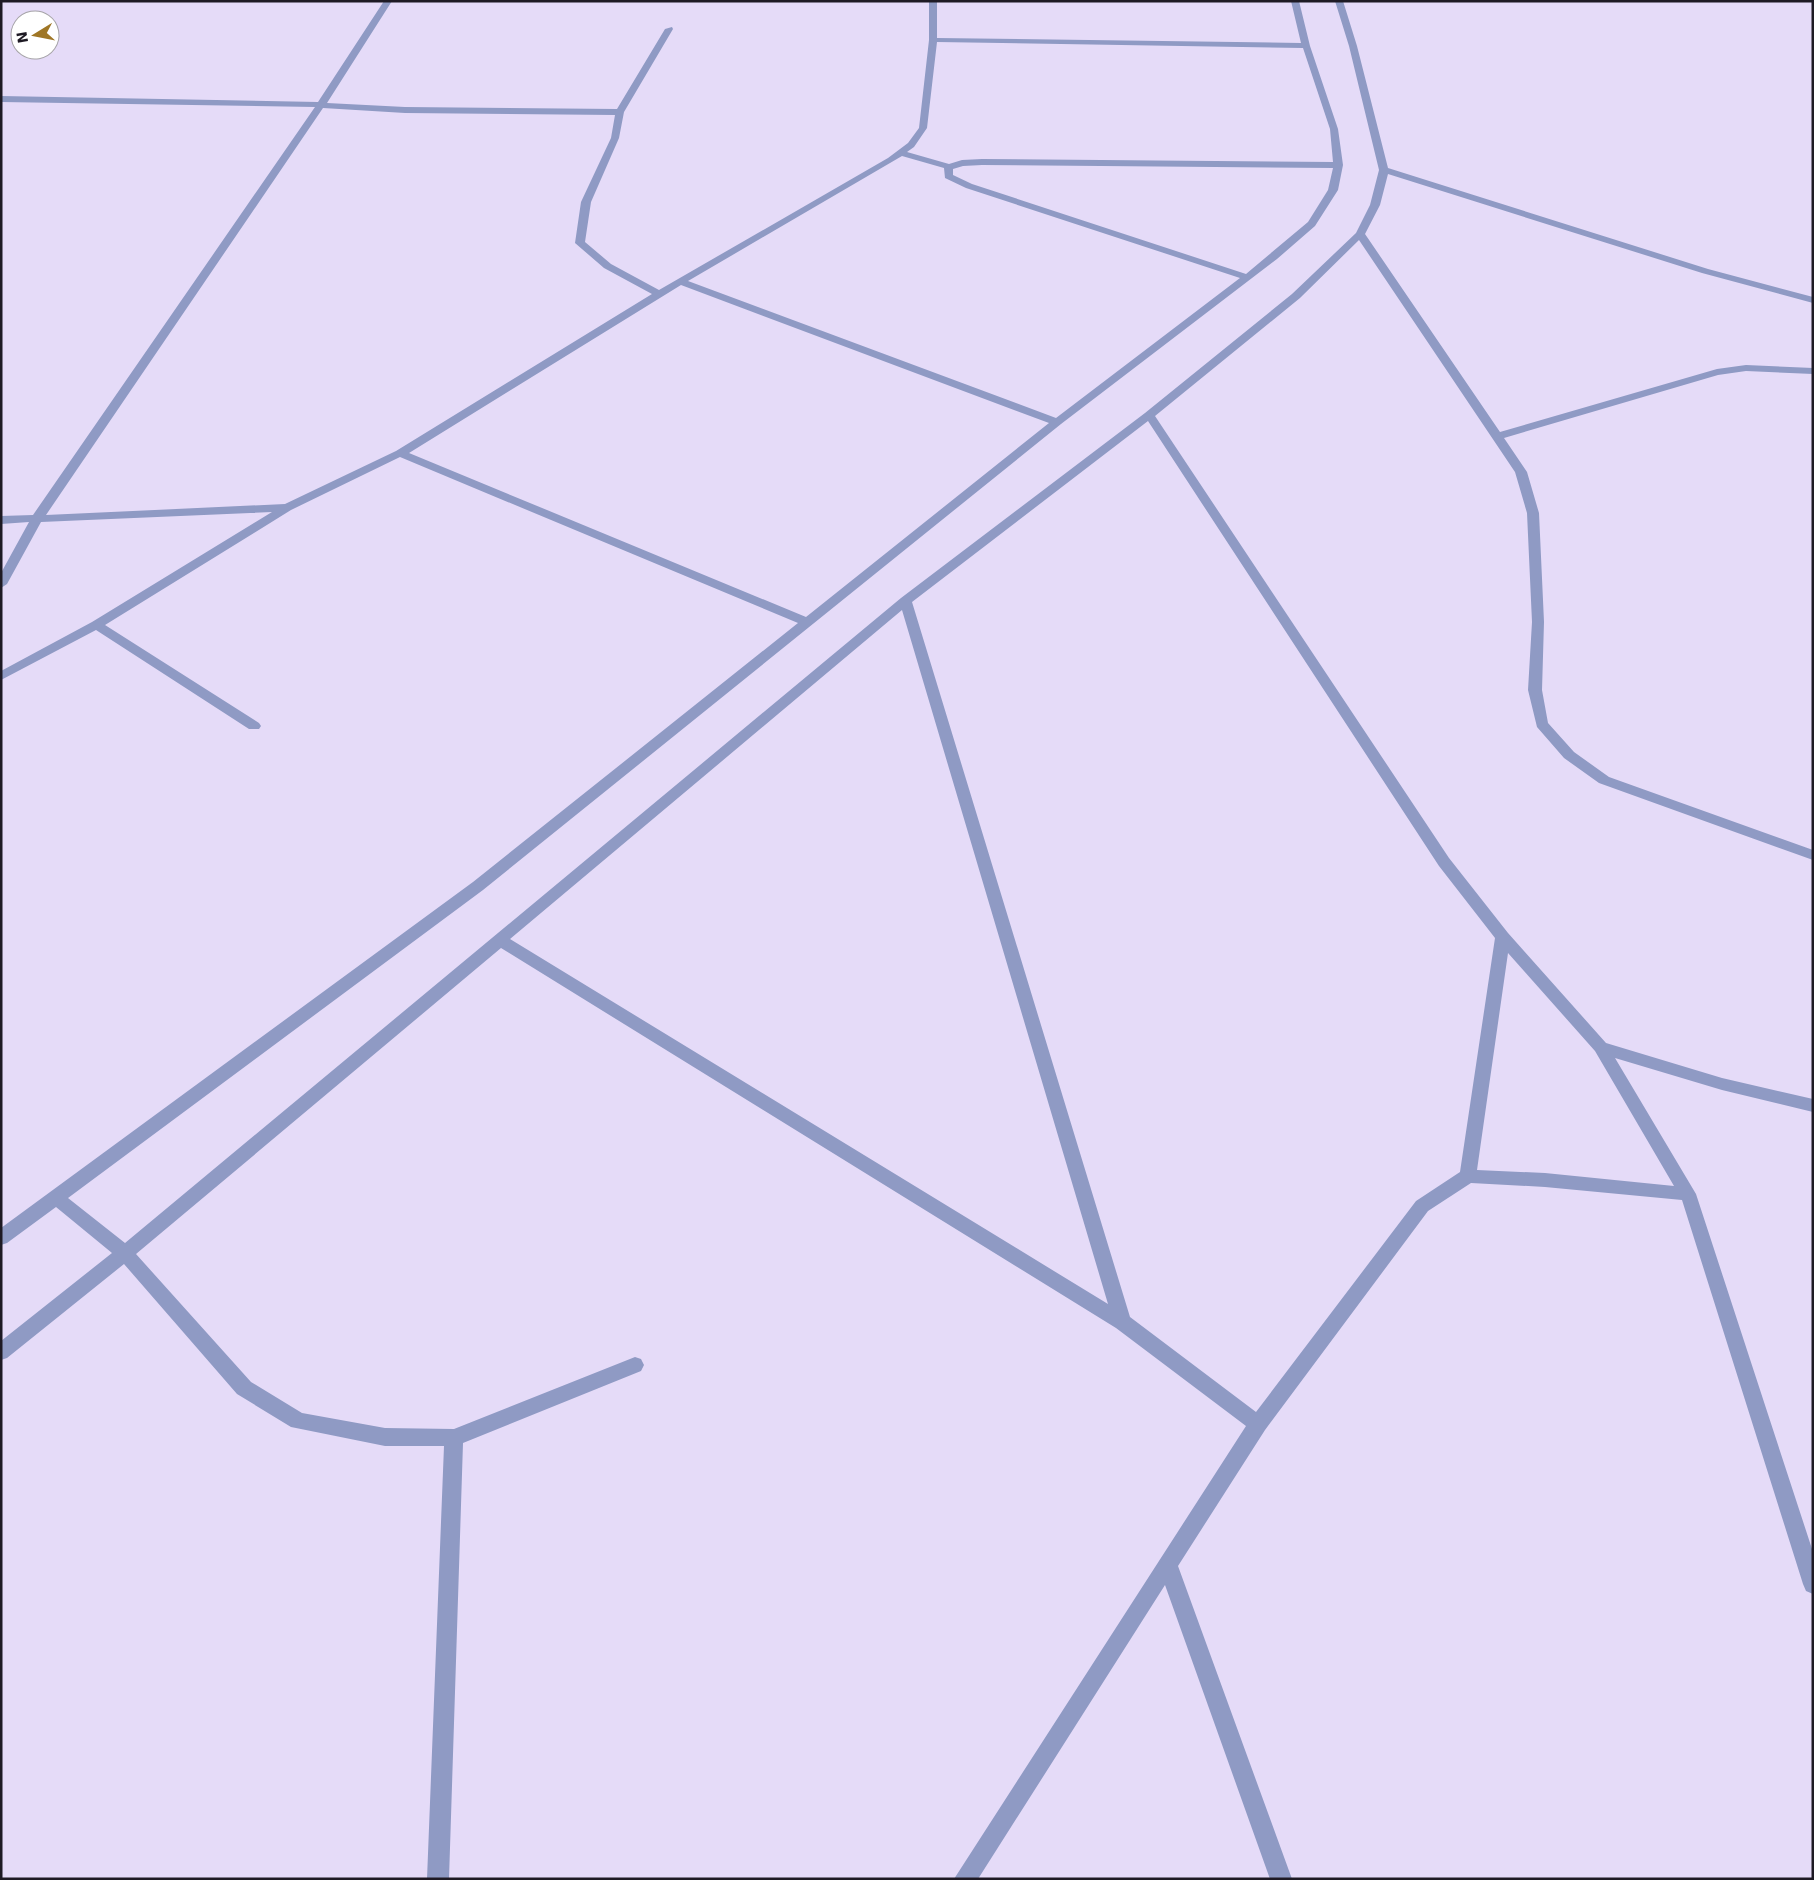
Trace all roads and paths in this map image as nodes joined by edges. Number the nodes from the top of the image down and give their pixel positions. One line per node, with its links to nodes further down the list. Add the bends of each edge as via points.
1 (388, 1): 9 (street)
2 (933, 1): 6 (street)
3 (1295, 1): 7 (street)
4 (1339, 1): 14 (street)
5 (669, 30): 10 (street)
6 (933, 40): 7 (street); 11 (street, via 923,128)
7 (1306, 46): 12 (street, via 1334,129)
8 (1, 99): 9 (street)
9 (321, 105): 10 (street, via 405,110); 26 (street)
10 (620, 112): 18 (street, via 615,138 586,202 580,243 592,257 618,274)
11 (901, 153): 13 (street); 17 (street)
12 (1338, 165): 13 (street, via 982,162); 16 (street, via 1333,190 1312,224)
13 (949, 167): 16 (street, via 948,176 969,186)
14 (1384, 170): 15 (street, via 1376,205); 19 (street, via 1705,271)
15 (1360, 234): 21 (street, via 1296,296); 23 (street)
16 (1246, 278): 22 (street)
17 (680, 281): 18 (street); 22 (street)
18 (660, 294): 24 (street)
19 (1813, 300)
20 (1813, 370): 23 (street, via 1746,368 1717,372)
21 (1149, 415): 29 (street); 35 (street, via 1444,862)
22 (1057, 422): 30 (street)
23 (1498, 436): 34 (street, via 1521,472 1533,513 1538,622 1535,690 1542,724 1569,755 1604,780)
24 (400, 453): 25 (street); 30 (street)
25 (287, 508): 26 (street); 31 (street)
26 (38, 517): 27 (street); 28 (street)
27 (1, 520)
28 (1, 584)
29 (905, 601): 36 (street); 44 (street)
30 (807, 622): 41 (street, via 478,886)
31 (96, 625): 32 (street); 33 (street)
32 (1, 676)
33 (254, 726)
34 (1813, 855)
35 (1503, 937): 37 (street); 39 (street)
36 (500, 940): 43 (street); 44 (street)
37 (1601, 1047): 38 (street, via 1722,1084); 40 (street)
38 (1813, 1106)
39 (1468, 1176): 40 (street); 47 (street, via 1422,1206)
40 (1688, 1194): 50 (street)
41 (55, 1197): 42 (street); 43 (street)
42 (1, 1238)
43 (126, 1253): 45 (street); 48 (street, via 244,1388 298,1421 386,1437)
44 (1122, 1322): 47 (street)
45 (1, 1352)
46 (635, 1365): 48 (street)
47 (1258, 1424): 49 (street)
48 (454, 1438): 51 (street)
49 (1168, 1565): 52 (street); 53 (street)
50 (1813, 1584)
51 (438, 1879)
52 (965, 1879)
53 (1281, 1879)

